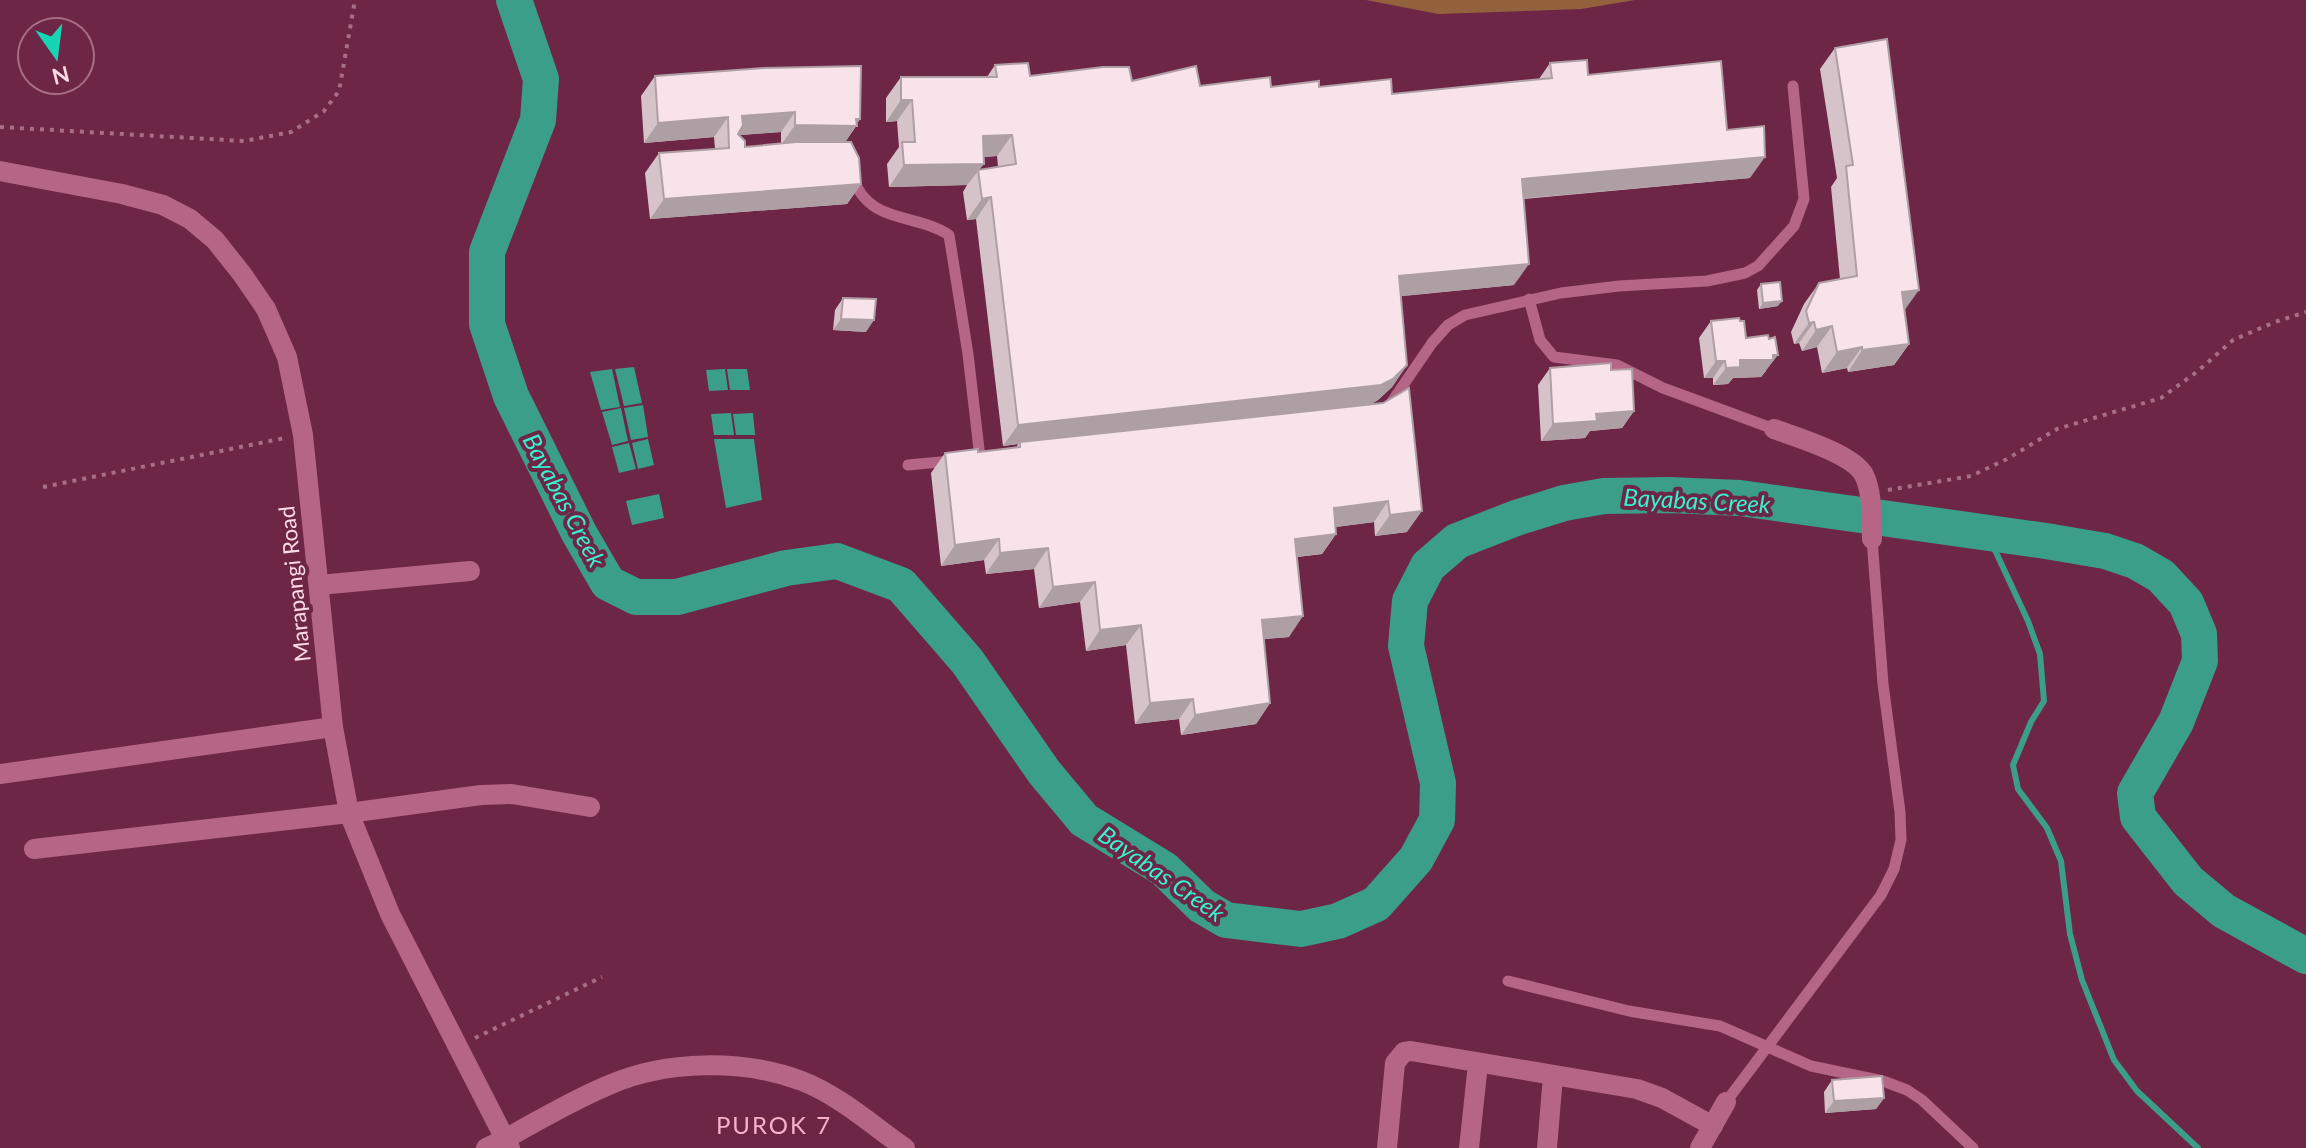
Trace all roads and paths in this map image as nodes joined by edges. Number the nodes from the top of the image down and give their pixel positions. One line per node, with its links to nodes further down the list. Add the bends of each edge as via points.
1 (355, 0): 3 (path, via 339,91 324,111 291,132 244,141)
2 (1793, 86): 6 (lane, via 1804,199 1794,226 1758,266 1707,281)
3 (0, 127)
4 (847, 160): 12 (lane, via 858,193 870,205 949,235)
5 (0, 171): 10 (street, Marapangi Road, via 163,205 207,233 266,309 287,357)
6 (1529, 299): 8 (lane, via 1465,315 1448,325); 9 (lane, via 1540,340 1554,357 1617,365)
7 (2306, 312): 15 (path, via 2233,340 2161,398 2057,429 1971,476)
8 (1382, 410)
9 (1774, 429): 15 (street, via 1857,466)
10 (303, 435): 14 (path); 18 (street, Marapangi Road)
11 (995, 457): 12 (lane)
12 (980, 458): 13 (lane)
13 (908, 465)
14 (43, 487)
15 (1870, 497): 16 (street)
16 (1872, 539): 26 (lane, via 1901,840 1881,895)
17 (470, 571): 18 (street)
18 (319, 585): 19 (street, Marapangi Road)
19 (333, 727): 20 (street); 22 (street, Marapangi Road)
20 (0, 774)
21 (590, 807): 22 (street, via 512,794)
22 (349, 813): 23 (street); 27 (street, Marapangi Road, via 390,914)
23 (34, 849)
24 (602, 977): 27 (path)
25 (1508, 981): 26 (lane, via 1629,1011 1720,1026)
26 (1767, 1046): 30 (lane); 38 (lane, via 1811,1066 1907,1090)
27 (457, 1047): 32 (street, Marapangi Road)
28 (1478, 1064): 29 (street); 35 (street, via 1404,1052 1398,1058); 36 (street)
29 (1553, 1076): 31 (street, via 1662,1098); 37 (street)
30 (1726, 1102): 31 (street)
31 (1706, 1141)
32 (508, 1144): 33 (street); 34 (street, via 611,1084 707,1066 803,1081)
33 (486, 1148)
34 (905, 1148)
35 (1387, 1148)
36 (1469, 1148)
37 (1547, 1148)
38 (1973, 1148)

